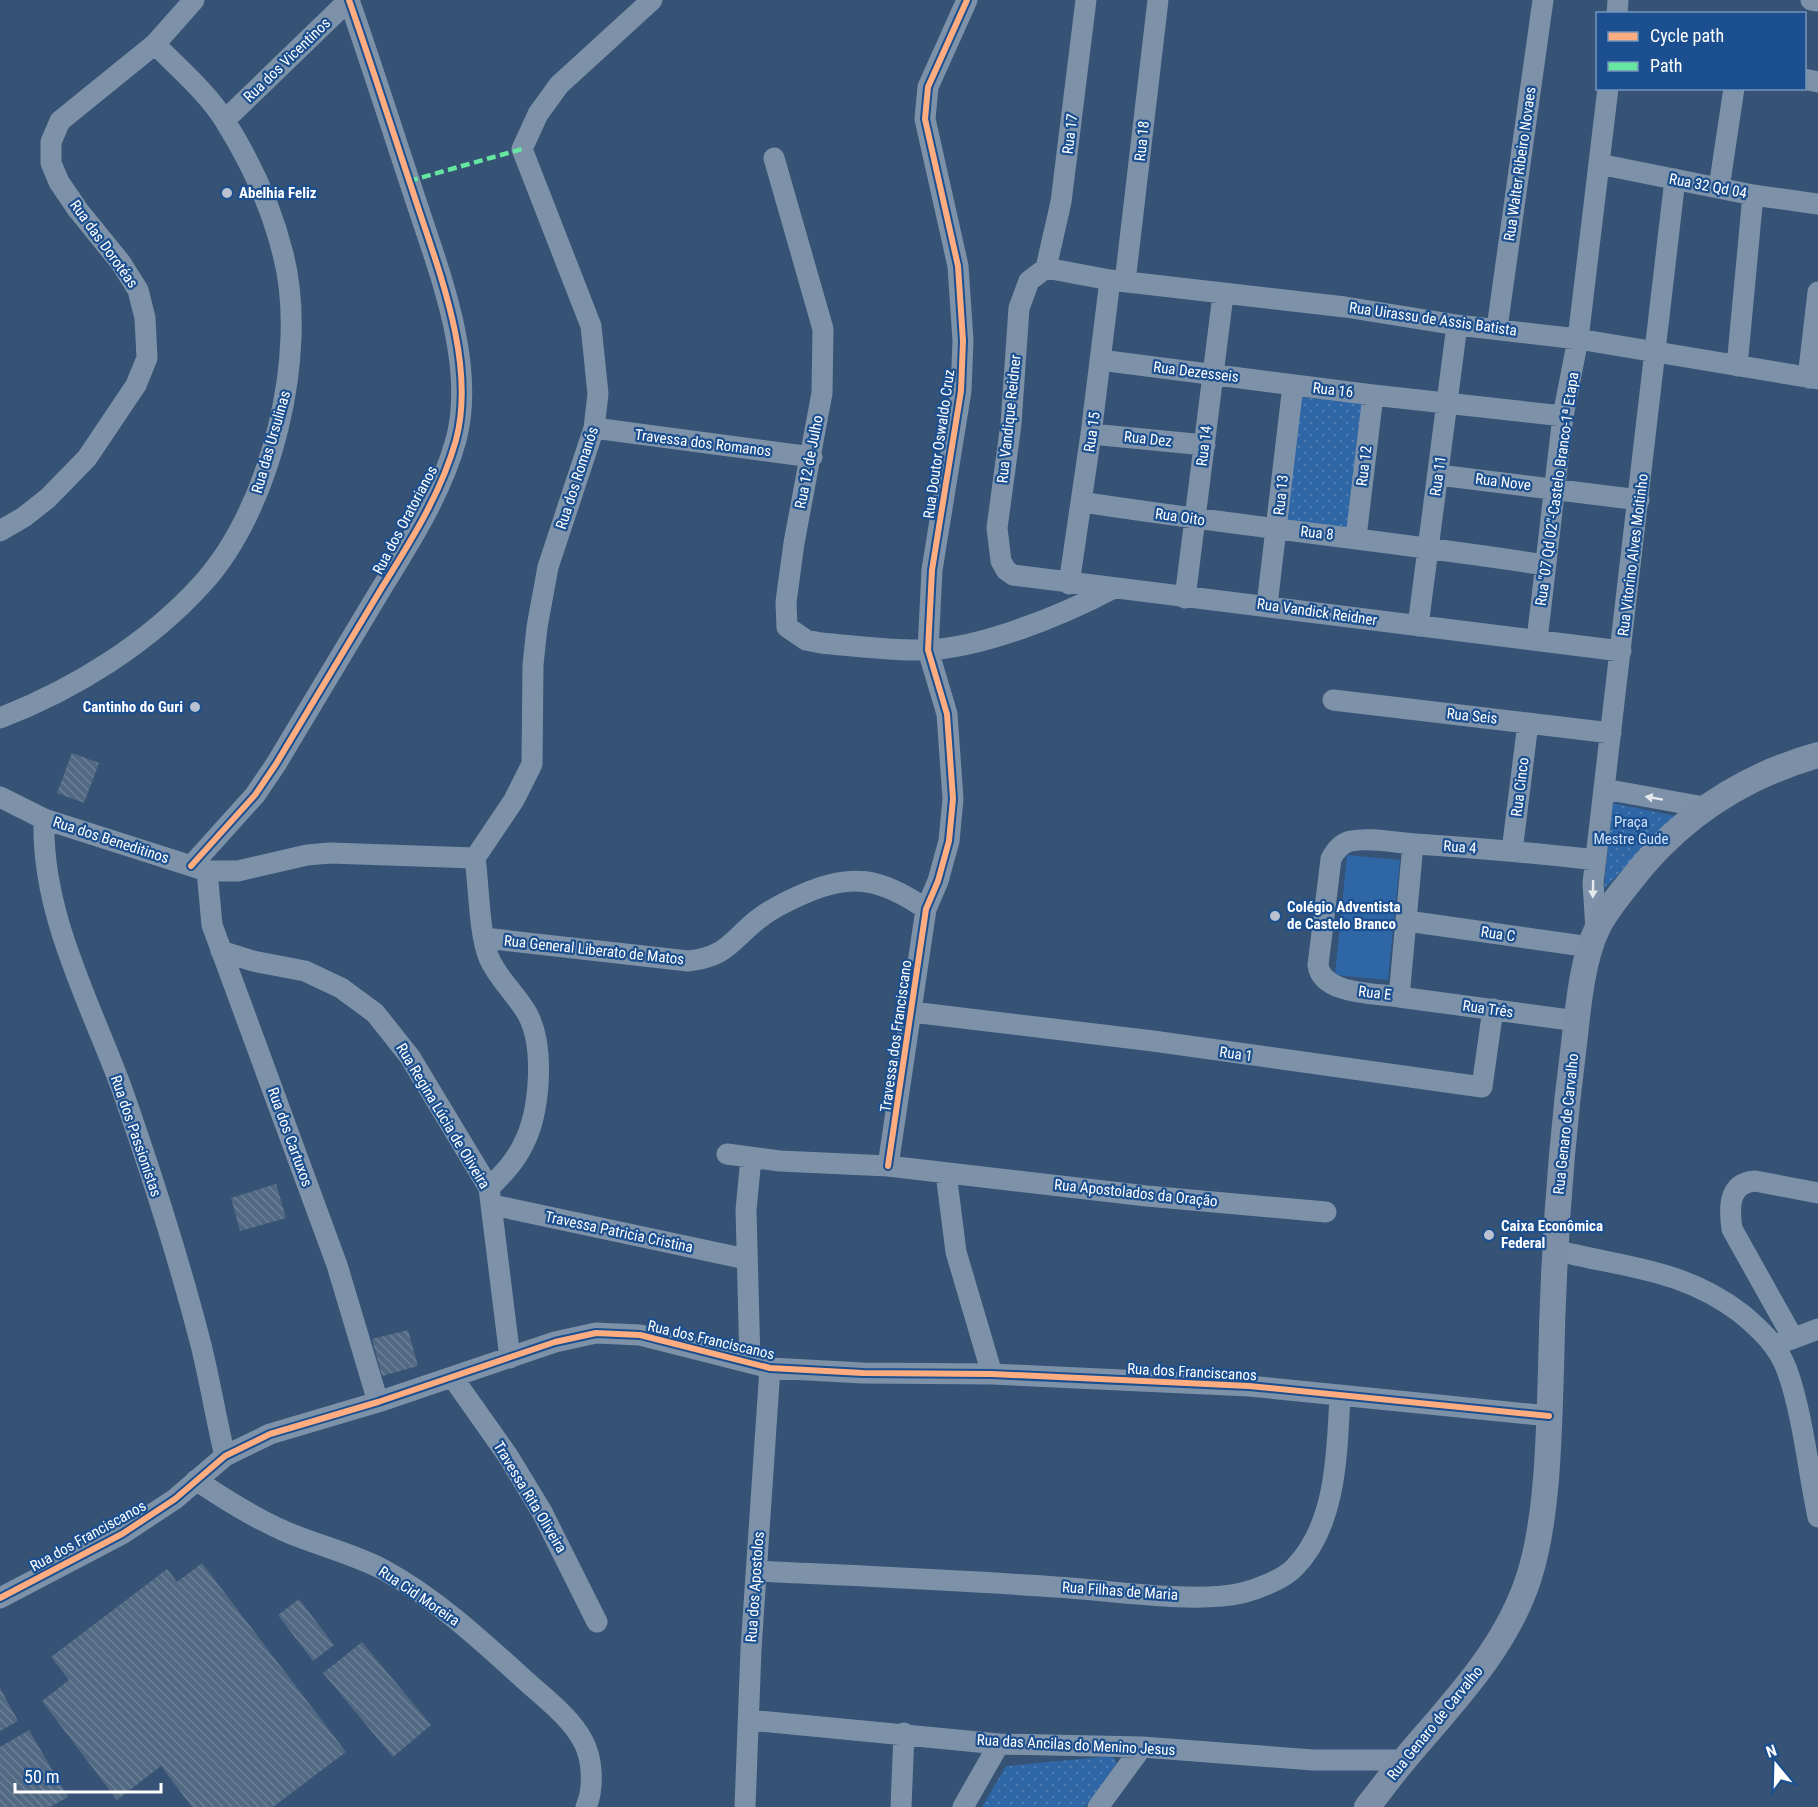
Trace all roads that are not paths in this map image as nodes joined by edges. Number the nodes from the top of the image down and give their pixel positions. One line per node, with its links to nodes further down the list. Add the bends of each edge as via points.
1 (194, 0): 10 (street, Rua das Dorotéas)
2 (349, 0): 13 (street, Rua dos Vicentinos); 73 (street, Rua dos Oratorianos, via 451,315 459,351 456,438 447,467 412,538 276,764)
3 (652, 0): 36 (street, Rua dos Romanós, via 559,86 538,114 522,149 591,326 598,394)
4 (967, 0): 57 (street, Rua Doutor Oswaldo Cruz, via 928,87 926,101 927,136 958,266 963,341 961,392 932,570)
5 (1086, 0): 20 (street, Rua 17, via 1061,202)
6 (1158, 0): 21 (street, Rua 18)
7 (1543, 0): 25 (street, Rua Walter Ribeiro Novaes)
8 (1810, 0): 9 (street)
9 (1818, 1)
10 (155, 44): 13 (street, Rua das Ursulinas); 46 (street, Rua das Dorotéas, via 60,122 51,142 51,163 59,182 122,263 138,290 147,339 143,372 101,439 72,475 24,517)
11 (1608, 90): 15 (street, Rua "07 Qd 02"-Castelo Branco-1ª Etapa)
12 (1734, 90): 17 (street)
13 (225, 120): 60 (street, Rua das Ursulinas, via 272,219 284,255 288,289 286,398 251,509 230,548 204,582 143,638 68,685)
14 (774, 158): 39 (street, Rua 12 de Julho, via 823,329 822,393)
15 (1599, 164): 16 (street, Rua 32 Qd 04); 26 (street, Rua "07 Qd 02"-Castelo Branco-1ª Etapa)
16 (1675, 179): 17 (street, Rua 32 Qd 04); 27 (street, Rua Vitorino Alves Moitinho)
17 (1719, 188): 18 (street, Rua 32 Qd 04)
18 (1754, 195): 19 (street, Rua 32 Qd 04); 29 (street)
19 (1818, 204)
20 (1046, 268): 21 (street, Rua Uirassu de Assis Batista); 50 (street, Rua Vandique Reidner, via 1029,281 1020,308 1011,424 997,528 1001,561)
21 (1118, 281): 23 (street, Rua Uirassu de Assis Batista); 28 (street, Rua 15)
22 (1818, 292): 31 (street)
23 (1223, 295): 24 (street, Rua Uirassu de Assis Batista, via 1345,307); 30 (street, Rua 14)
24 (1458, 325): 25 (street, Rua Uirassu de Assis Batista); 34 (street, Rua 11)
25 (1497, 328): 26 (street, Rua Uirassu de Assis Batista)
26 (1578, 339): 27 (street, Rua Uirassu de Assis Batista); 35 (street, Rua "07 Qd 02"-Castelo Branco-1ª Etapa)
27 (1654, 352): 29 (street, Rua Uirassu de Assis Batista); 42 (street, Rua Vitorino Alves Moitinho)
28 (1100, 360): 30 (street, Rua Dezesseis); 37 (street, Rua 15)
29 (1737, 366): 31 (street, Rua Uirassu de Assis Batista)
30 (1214, 374): 32 (street, Rua Dezesseis); 38 (street, Rua 14)
31 (1813, 379)
32 (1293, 385): 33 (street, Rua 16); 45 (street, Rua 13)
33 (1373, 395): 34 (street); 47 (street, Rua 12)
34 (1447, 403): 35 (street); 40 (street, Rua 11)
35 (1563, 416): 41 (street, Rua "07 Qd 02"-Castelo Branco-1ª Etapa)
36 (594, 429): 39 (street, Travessa dos Romanos); 70 (street, Rua dos Romanós, via 548,567 533,665 532,764 514,800)
37 (1091, 434): 38 (street, Rua Dez); 43 (street, Rua 15)
38 (1204, 445): 44 (street, Rua 14)
39 (812, 457): 57 (street, Rua 12 de Julho, via 801,495 786,602 787,627 821,643)
40 (1439, 475): 41 (street, Rua Nove); 48 (street, Rua 11)
41 (1554, 488): 42 (street, Rua Nove); 49 (street, Rua "07 Qd 02"-Castelo Branco-1ª Etapa)
42 (1639, 500): 58 (street, Rua Vitorino Alves Moitinho)
43 (1082, 502): 44 (street, Rua Oito); 51 (street, Rua 15)
44 (1195, 520): 45 (street, Rua Oito); 53 (street, Rua 14)
45 (1278, 528): 47 (street, Rua 8); 54 (street, Rua 13)
46 (0, 531)
47 (1356, 537): 48 (street)
48 (1428, 547): 49 (street); 55 (street, Rua 11)
49 (1545, 565): 56 (street, Rua "07 Qd 02"-Castelo Branco-1ª Etapa)
50 (1013, 575): 51 (street, Rua Vandick Reidner)
51 (1069, 584): 52 (street, Rua Vandick Reidner)
52 (1112, 589): 53 (street, Rua Vandick Reidner); 57 (street, via 1080,606 1008,632)
53 (1185, 598): 54 (street, Rua Vandick Reidner)
54 (1267, 605): 55 (street, Rua Vandick Reidner)
55 (1418, 626): 56 (street, Rua Vandick Reidner)
56 (1537, 640): 58 (street, Rua Vandick Reidner)
57 (928, 650): 74 (street, Rua Doutor Oswaldo Cruz, via 947,714 953,799 949,841)
58 (1621, 651): 62 (street, Rua Vitorino Alves Moitinho)
59 (1333, 700): 61 (street, Rua Seis)
60 (0, 718)
61 (1528, 723): 62 (street, Rua Seis); 69 (street, Rua Cinco)
62 (1611, 733): 64 (street, Rua Vitorino Alves Moitinho)
63 (1818, 755): 66 (main road, via 1760,775)
64 (1604, 789): 66 (street, one-way to 64); 72 (street, Rua Vitorino Alves Moitinho)
65 (0, 797): 67 (street, Rua dos Beneditinos)
66 (1704, 807): 77 (main road, via 1640,868)
67 (44, 819): 73 (street, Rua dos Beneditinos); 102 (street, Rua dos Passionistas, via 46,869 58,921 123,1092 164,1218 201,1347)
68 (1413, 844): 69 (street, Rua 4); 71 (street, Rua 4, via 1349,842 1335,851); 75 (street, Rua E)
69 (1512, 851): 72 (street, Rua 4)
70 (475, 858): 73 (street, Rua dos Beneditinos, via 330,853 238,872); 76 (street)
71 (1331, 859): 79 (street, Rua E, via 1319,972 1339,987)
72 (1596, 860): 77 (street, Rua Vitorino Alves Moitinho, one-way to 77)
73 (199, 868): 78 (street, Rua dos Cartuxos)
74 (926, 909): 76 (street, Rua General Liberato de Matos, via 883,885 862,879 843,880 778,906 730,947 712,957 688,960); 81 (street, Travessa dos Franciscano)
75 (1407, 921): 77 (street, Rua C); 79 (street, Rua E)
76 (484, 938): 88 (street, via 489,958 528,1016 537,1059 537,1095 531,1130)
77 (1593, 938): 82 (main road, Rua Genaro de Carvalho)
78 (221, 951): 88 (street, Rua Regina Lúcia de Oliveira, via 321,977 375,1013 410,1057); 100 (street, Rua dos Cartuxos, via 337,1265)
79 (1399, 997): 80 (street, Rua Três)
80 (1493, 1009): 81 (street, Rua 1, via 1482,1087); 82 (street, Rua Três)
81 (912, 1012): 85 (street, Travessa dos Franciscano)
82 (1577, 1021): 90 (main road, Rua Genaro de Carvalho)
83 (727, 1154): 84 (street, Rua Apostolados da Oração)
84 (751, 1158): 85 (street, Rua Apostolados da Oração); 91 (street)
85 (888, 1166): 86 (street, Rua Apostolados da Oração)
86 (946, 1173): 89 (street, Rua Apostolados da Oração); 97 (street, via 956,1252)
87 (1818, 1193): 93 (street, via 1746,1182 1730,1199 1732,1229)
88 (491, 1196): 91 (street, Travessa Patricia Cristina); 94 (street, Rua Regina Lúcia de Oliveira)
89 (1326, 1212)
90 (1555, 1250): 93 (street, via 1688,1281); 101 (main road, Rua Genaro de Carvalho)
91 (746, 1259): 95 (street)
92 (1818, 1329): 93 (street)
93 (1784, 1342): 104 (street)
94 (510, 1358): 95 (street, Rua dos Franciscanos, via 574,1336 614,1333 640,1335); 98 (street, Rua dos Franciscanos)
95 (750, 1362): 96 (street, Rua dos Franciscanos)
96 (770, 1368): 97 (street, Rua dos Franciscanos); 105 (street, Rua dos Apostolos)
97 (992, 1374): 99 (street, Rua dos Franciscanos, via 1249,1386)
98 (453, 1378): 100 (street, Rua dos Franciscanos); 107 (street, Travessa Rita Oliveira, via 542,1512)
99 (1340, 1395): 101 (street, Rua dos Franciscanos); 105 (street, Rua Filhas de Maria, via 1331,1489 1321,1525 1294,1569 1243,1593 1200,1597)
100 (378, 1402): 102 (street, Rua dos Franciscanos, via 270,1434)
101 (1549, 1416): 112 (main road, Rua Genaro de Carvalho, via 1544,1490 1529,1578 1493,1651 1467,1688)
102 (225, 1456): 103 (street, Rua dos Franciscanos)
103 (196, 1480): 106 (street, Rua dos Franciscanos, via 152,1516); 113 (street, Rua Cid Moreira, via 236,1508 383,1570 439,1605 472,1632 584,1741 591,1797)
104 (1818, 1517)
105 (757, 1571): 108 (street, Rua dos Apostolos)
106 (0, 1598)
107 (597, 1622)
108 (749, 1720): 109 (street, Rua das Ancilas do Menino Jesus); 114 (street, Rua dos Apostolos)
109 (904, 1733): 110 (street, Rua das Ancilas do Menino Jesus); 115 (street)
110 (999, 1744): 111 (street, Rua das Ancilas do Menino Jesus); 116 (street)
111 (1142, 1747): 112 (street, Rua das Ancilas do Menino Jesus, via 1313,1760); 117 (street)
112 (1404, 1760): 118 (main road, Rua Genaro de Carvalho)
113 (586, 1807)
114 (746, 1807)
115 (901, 1807)
116 (963, 1807)
117 (1098, 1807)
118 (1367, 1807)

